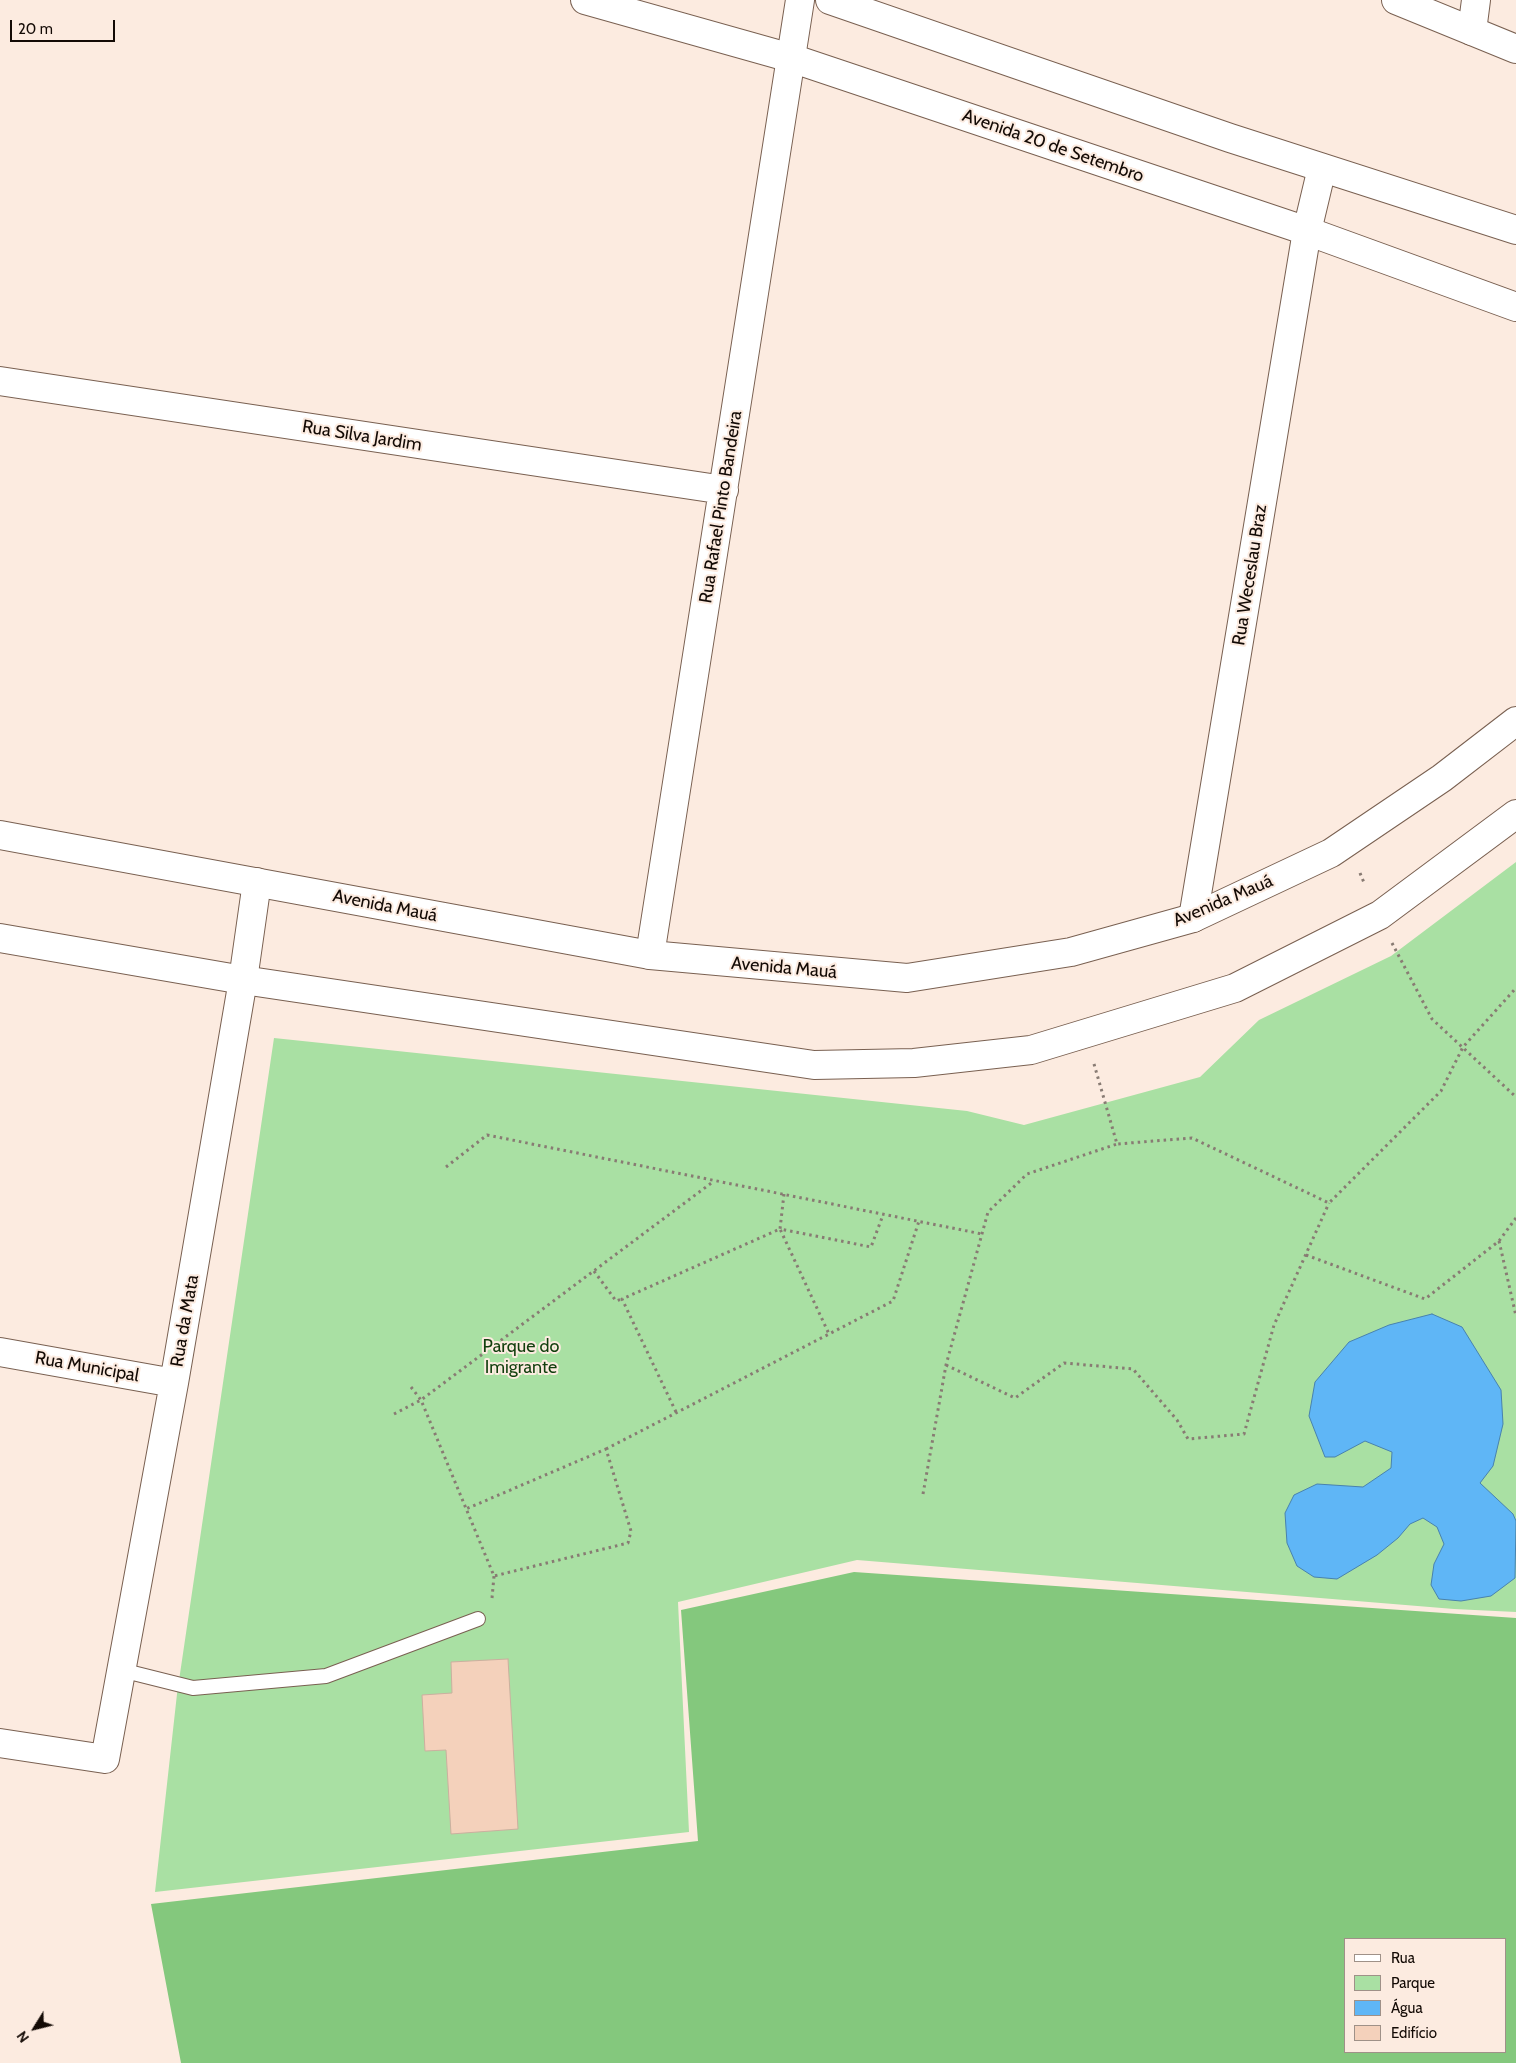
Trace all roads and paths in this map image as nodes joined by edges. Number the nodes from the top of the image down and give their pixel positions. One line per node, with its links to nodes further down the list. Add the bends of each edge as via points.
1 (585, 0): 8 (main road, Avenida 20 de Setembro)
2 (800, 0): 8 (main road, Rua Rafael Pinto Bandeira)
3 (830, 0): 9 (main road)
4 (1396, 0): 6 (main road)
5 (1476, 0): 6 (main road)
6 (1472, 31): 7 (main road)
7 (1516, 49)
8 (791, 58): 11 (main road, Avenida 20 de Setembro); 14 (main road, Rua Rafael Pinto Bandeira)
9 (1322, 168): 10 (main road); 11 (main road, Rua Weceslau Braz)
10 (1516, 230)
11 (1307, 232): 12 (main road, Avenida 20 de Setembro); 21 (main road, Rua Weceslau Braz)
12 (1516, 307)
13 (0, 381): 14 (main road, Rua Silva Jardim)
14 (724, 490): 23 (main road, Rua Rafael Pinto Bandeira)
15 (1516, 721): 18 (main road, Avenida Mauá, via 1442,778)
16 (1516, 814): 20 (main road)
17 (0, 836): 19 (main road, Avenida Mauá)
18 (1346, 842): 20 (path); 21 (main road, Avenida Mauá, via 1330,853)
19 (257, 882): 23 (main road, Avenida Mauá); 24 (main road, Rua da Mata)
20 (1380, 915): 26 (main road, via 1235,988); 27 (path, via 1396,953 1432,1019)
21 (1194, 918): 23 (main road, Avenida Mauá, via 1071,952 906,978)
22 (0, 938): 24 (main road)
23 (650, 955)
24 (242, 980): 26 (main road, via 814,1065 914,1063 1031,1050); 47 (main road, Rua da Mata)
25 (1516, 988): 27 (path)
26 (1087, 1035): 29 (path)
27 (1463, 1047): 28 (path); 33 (path, via 1441,1091)
28 (1516, 1097)
29 (1117, 1144): 33 (path, via 1192,1138); 38 (path, via 1027,1174 988,1212)
30 (446, 1168): 31 (path, via 486,1135)
31 (715, 1180): 32 (path); 41 (path)
32 (784, 1194): 34 (path); 37 (path)
33 (1329, 1202): 40 (path)
34 (883, 1215): 36 (path); 37 (path, via 871,1247)
35 (1516, 1218): 39 (path)
36 (919, 1222): 38 (path); 44 (path, via 893,1301)
37 (780, 1229): 42 (path); 44 (path)
38 (982, 1234): 46 (path)
39 (1499, 1241): 40 (path, via 1425,1299); 43 (path)
40 (1306, 1255): 46 (path, via 1274,1325 1244,1434 1188,1439 1177,1420 1133,1369 1064,1363 1016,1398)
41 (594, 1271): 42 (path, via 616,1301); 49 (path)
42 (622, 1299): 50 (path)
43 (1516, 1316)
44 (829, 1334): 50 (path)
45 (0, 1352): 47 (main road, Rua Municipal)
46 (946, 1365): 53 (path)
47 (174, 1382): 56 (main road, Rua da Mata)
48 (411, 1386): 49 (path)
49 (421, 1400): 51 (path); 54 (path)
50 (676, 1412): 52 (path)
51 (394, 1414)
52 (606, 1449): 54 (path); 54 (path, via 627,1512 631,1531 628,1543 494,1576)
53 (923, 1494)
54 (466, 1509)
55 (478, 1619): 56 (lane, via 326,1676 193,1688)
56 (121, 1670): 57 (main road, Rua da Mata, via 105,1759)
57 (0, 1743)

